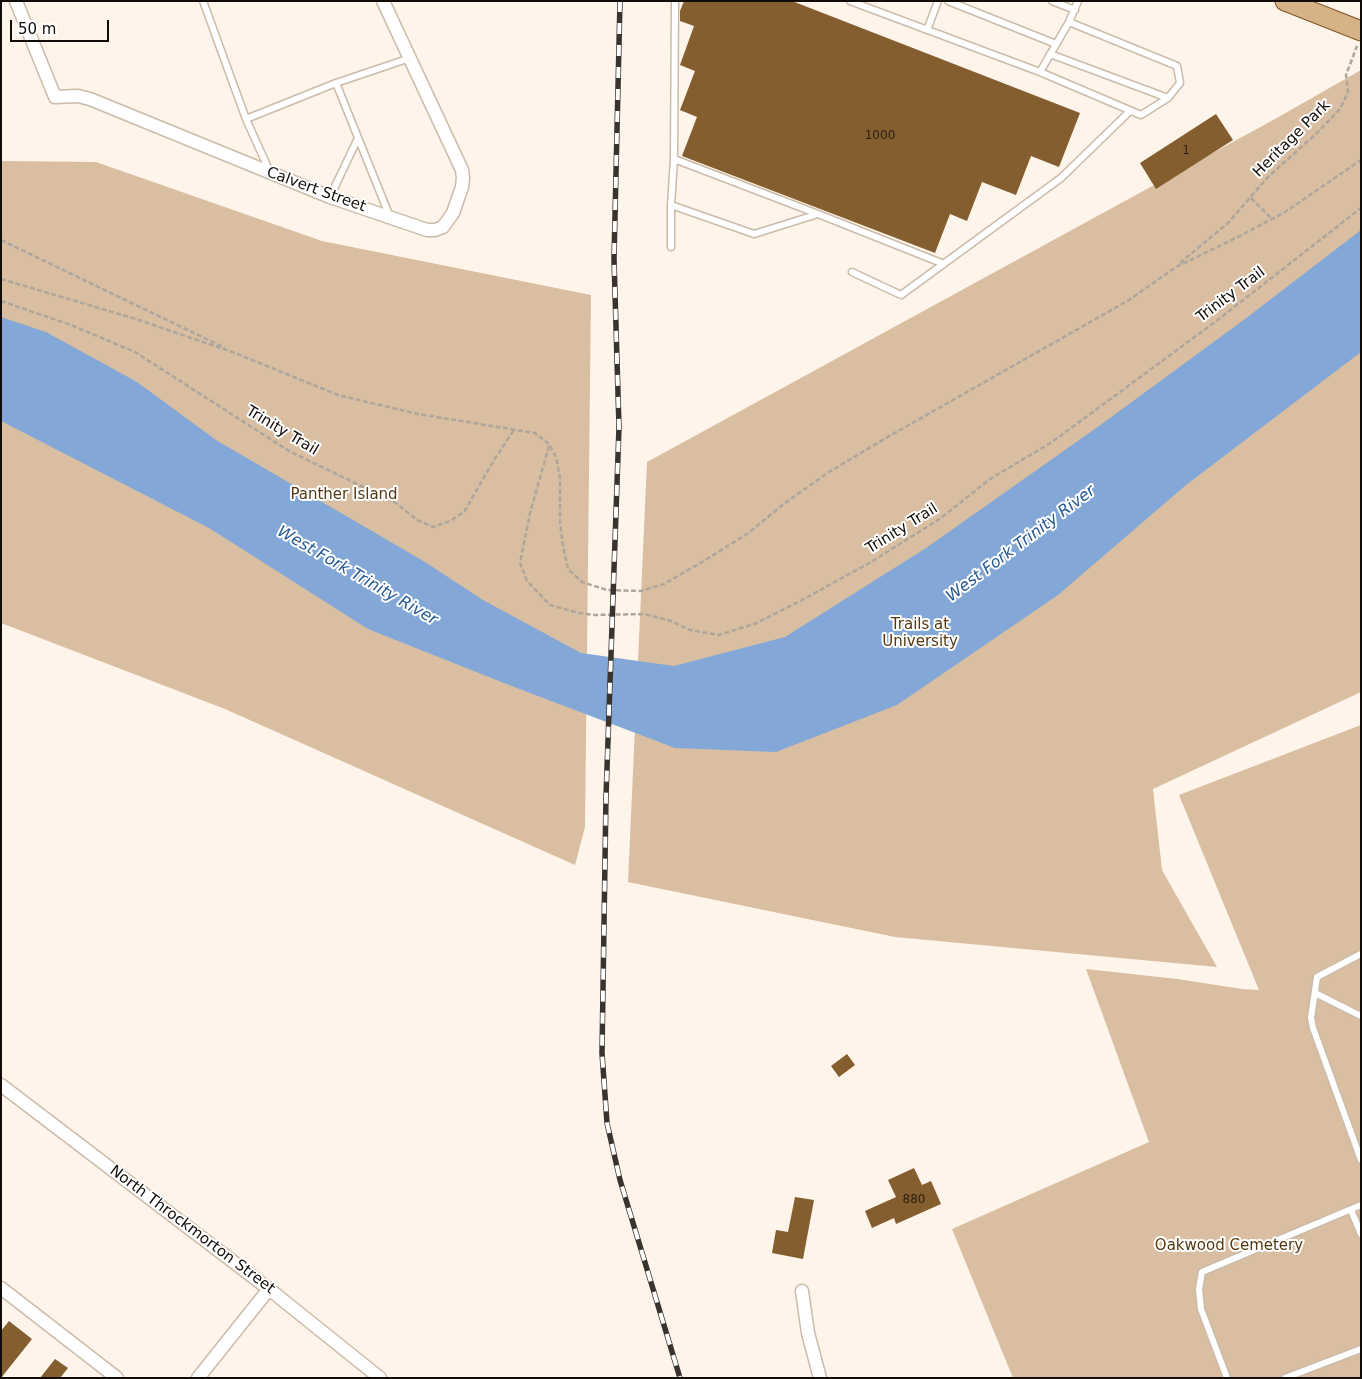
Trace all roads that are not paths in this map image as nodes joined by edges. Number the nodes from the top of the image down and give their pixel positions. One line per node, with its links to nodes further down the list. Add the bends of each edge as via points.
1 (16, 1): 25 (street, Calvert Street, via 55,97 90,99)
2 (203, 1): 22 (lane)
3 (383, 1): 17 (street, Calvert Street)
4 (675, 1): 24 (lane)
5 (850, 1): 13 (lane)
6 (938, 1): 13 (lane)
7 (948, 1): 15 (lane)
8 (1052, 1): 11 (lane)
9 (1078, 1): 11 (lane)
10 (1285, 1): 14 (main road)
11 (1075, 10): 12 (lane)
12 (1069, 22): 15 (lane); 20 (lane, via 1177,66 1180,83)
13 (927, 30): 18 (lane)
14 (1361, 31)
15 (1056, 44): 16 (lane)
16 (1050, 54): 18 (lane); 20 (lane)
17 (410, 58): 19 (lane); 29 (street, Calvert Street, via 459,162 463,178 453,214 443,227 427,230)
18 (1040, 72): 21 (lane)
19 (336, 83): 22 (lane); 23 (lane)
20 (1168, 98): 21 (lane, via 1141,115)
21 (1130, 110): 31 (lane, via 1061,178)
22 (246, 119): 25 (lane)
23 (358, 138): 26 (lane); 29 (lane)
24 (674, 159): 27 (lane); 28 (lane)
25 (270, 173): 26 (street, Calvert Street)
26 (330, 197): 29 (street, Calvert Street)
27 (671, 205): 28 (lane, via 754,234); 30 (lane)
28 (818, 214): 31 (lane)
29 (390, 217)
30 (670, 247)
31 (944, 264): 32 (lane, via 901,295)
32 (852, 272)
33 (1361, 954): 34 (lane, via 1317,977)
34 (1314, 993): 35 (lane); 37 (lane, via 1313,1028)
35 (1361, 1016)
36 (1, 1085): 42 (street, North Throckmorton Street)
37 (1361, 1160)
38 (1361, 1205): 39 (lane)
39 (1351, 1210): 40 (lane); 49 (lane, via 1202,1272 1199,1289 1201,1309)
40 (1361, 1234)
41 (1, 1288): 45 (street)
42 (269, 1289): 46 (street); 47 (street, North Throckmorton Street)
43 (802, 1291): 48 (street, via 808,1333)
44 (1361, 1349): 50 (lane)
45 (116, 1378)
46 (198, 1378)
47 (380, 1378)
48 (820, 1378)
49 (1226, 1378)
50 (1285, 1378)

